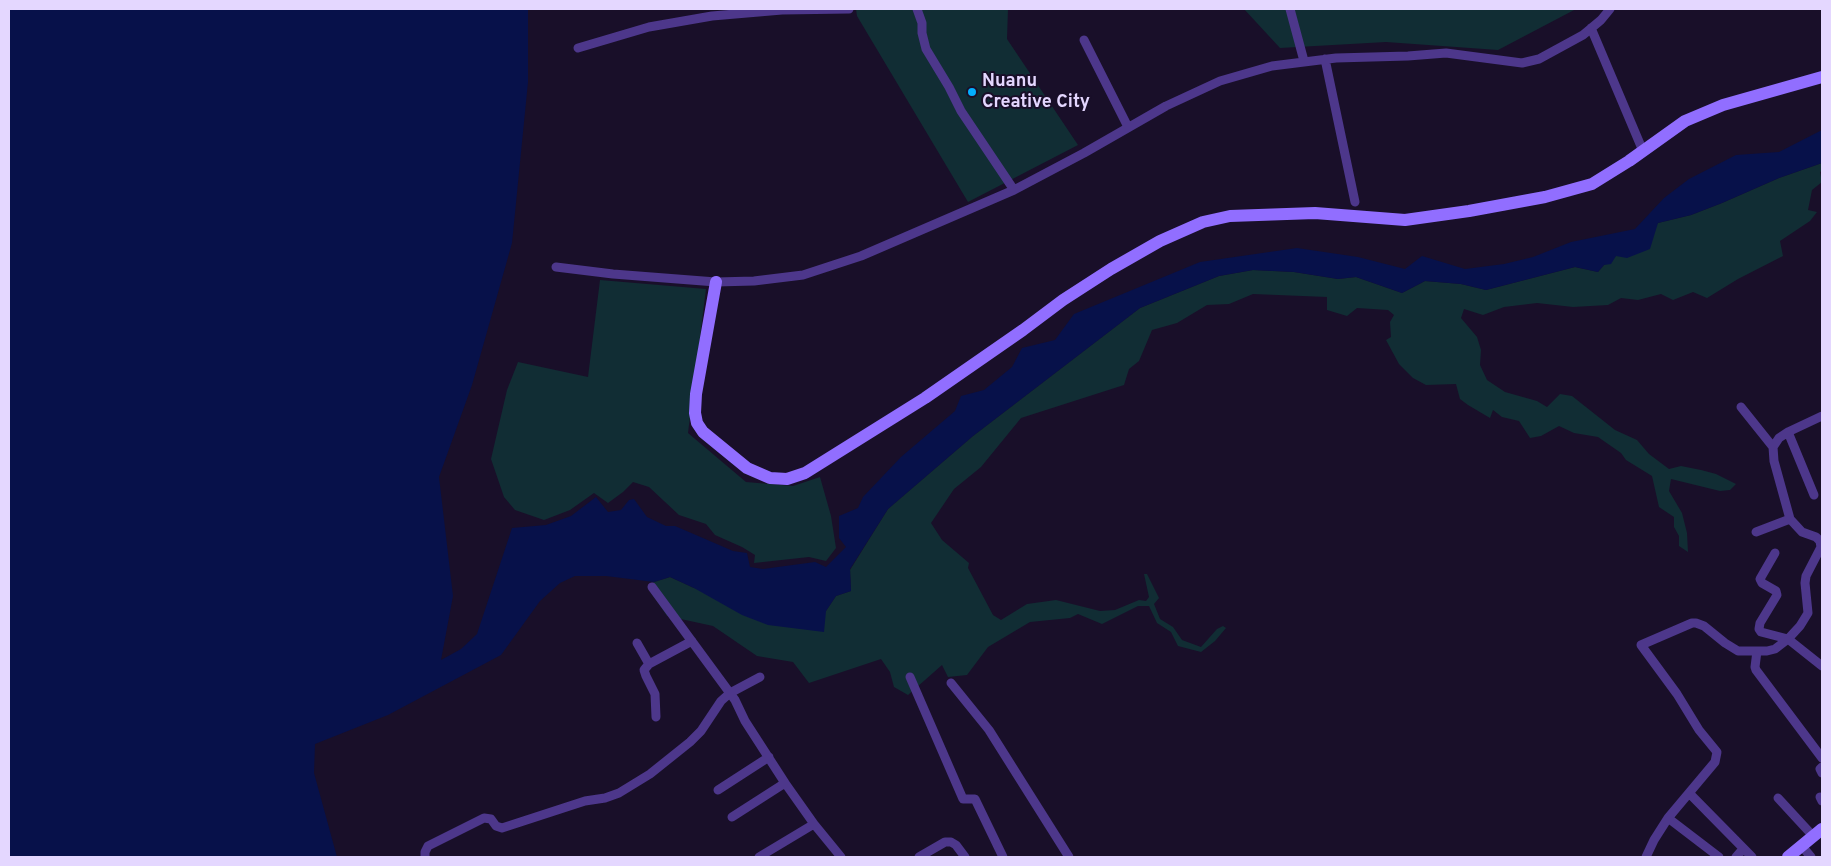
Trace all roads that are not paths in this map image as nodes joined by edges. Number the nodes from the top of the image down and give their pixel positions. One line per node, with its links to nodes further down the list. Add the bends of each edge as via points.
1 (849, 9): 7 (street, via 712,16 649,27)
2 (917, 9): 13 (street, via 926,49 961,111)
3 (1290, 9): 9 (street)
4 (1610, 9): 5 (street)
5 (1591, 28): 8 (street, via 1549,54 1522,63 1446,53); 12 (street)
6 (1084, 40): 11 (street)
7 (578, 48)
8 (1325, 59): 9 (street); 14 (street)
9 (1304, 61): 11 (street, via 1272,66 1220,81)
10 (1822, 77): 12 (street, via 1723,105 1685,121)
11 (1128, 127): 13 (street)
12 (1643, 152): 16 (street, via 1592,184 1545,197 1469,211 1405,220 1315,213 1230,216 1203,222 1160,241 1111,269 925,398 805,474 787,479 770,478 747,468 703,432 697,423 696,394)
13 (1014, 190): 16 (street, via 920,232 823,269 754,282)
14 (1355, 202)
15 (556, 267): 16 (street)
16 (716, 282)
17 (1741, 407): 20 (street)
18 (1822, 416): 19 (street)
19 (1788, 432): 20 (street); 21 (street)
20 (1773, 447): 22 (street)
21 (1814, 495)
22 (1790, 519): 23 (street); 24 (street, via 1802,532)
23 (1756, 532)
24 (1821, 540): 27 (street, via 1821,547 1806,576 1808,613)
25 (1775, 552): 27 (street, via 1760,579 1777,595 1759,629)
26 (652, 588): 28 (street)
27 (1788, 639): 30 (street, via 1775,649); 32 (street)
28 (692, 641): 31 (street); 36 (street)
29 (637, 644): 31 (street)
30 (1757, 651): 39 (street, via 1756,670); 44 (street, via 1738,650 1696,623 1641,645 1717,752 1715,762)
31 (650, 664): 37 (street, via 644,673 655,694)
32 (1822, 666)
33 (760, 677): 36 (street)
34 (910, 677): 57 (street, via 962,800 975,799)
35 (950, 683): 58 (street, via 989,730)
36 (730, 693): 38 (street); 52 (street, via 690,742 620,793 502,828 491,819 484,818 428,846)
37 (656, 717)
38 (769, 757): 42 (street); 43 (street)
39 (1822, 758)
40 (1822, 768): 41 (street)
41 (1822, 773)
42 (785, 784): 46 (street); 48 (street)
43 (718, 790)
44 (1690, 794): 47 (street); 51 (street)
45 (1778, 798): 49 (street)
46 (732, 816)
47 (1668, 818): 59 (street); 60 (street)
48 (814, 824): 53 (street); 54 (street)
49 (1818, 833): 50 (street)
50 (1801, 845): 63 (street); 64 (street)
51 (1744, 849): 61 (street); 62 (street)
52 (425, 857)
53 (759, 857)
54 (841, 857)
55 (919, 857): 56 (street, via 945,842 951,842)
56 (965, 857)
57 (1003, 857)
58 (1069, 857)
59 (1646, 857)
60 (1719, 857)
61 (1736, 857)
62 (1752, 857)
63 (1788, 857)
64 (1811, 857)

